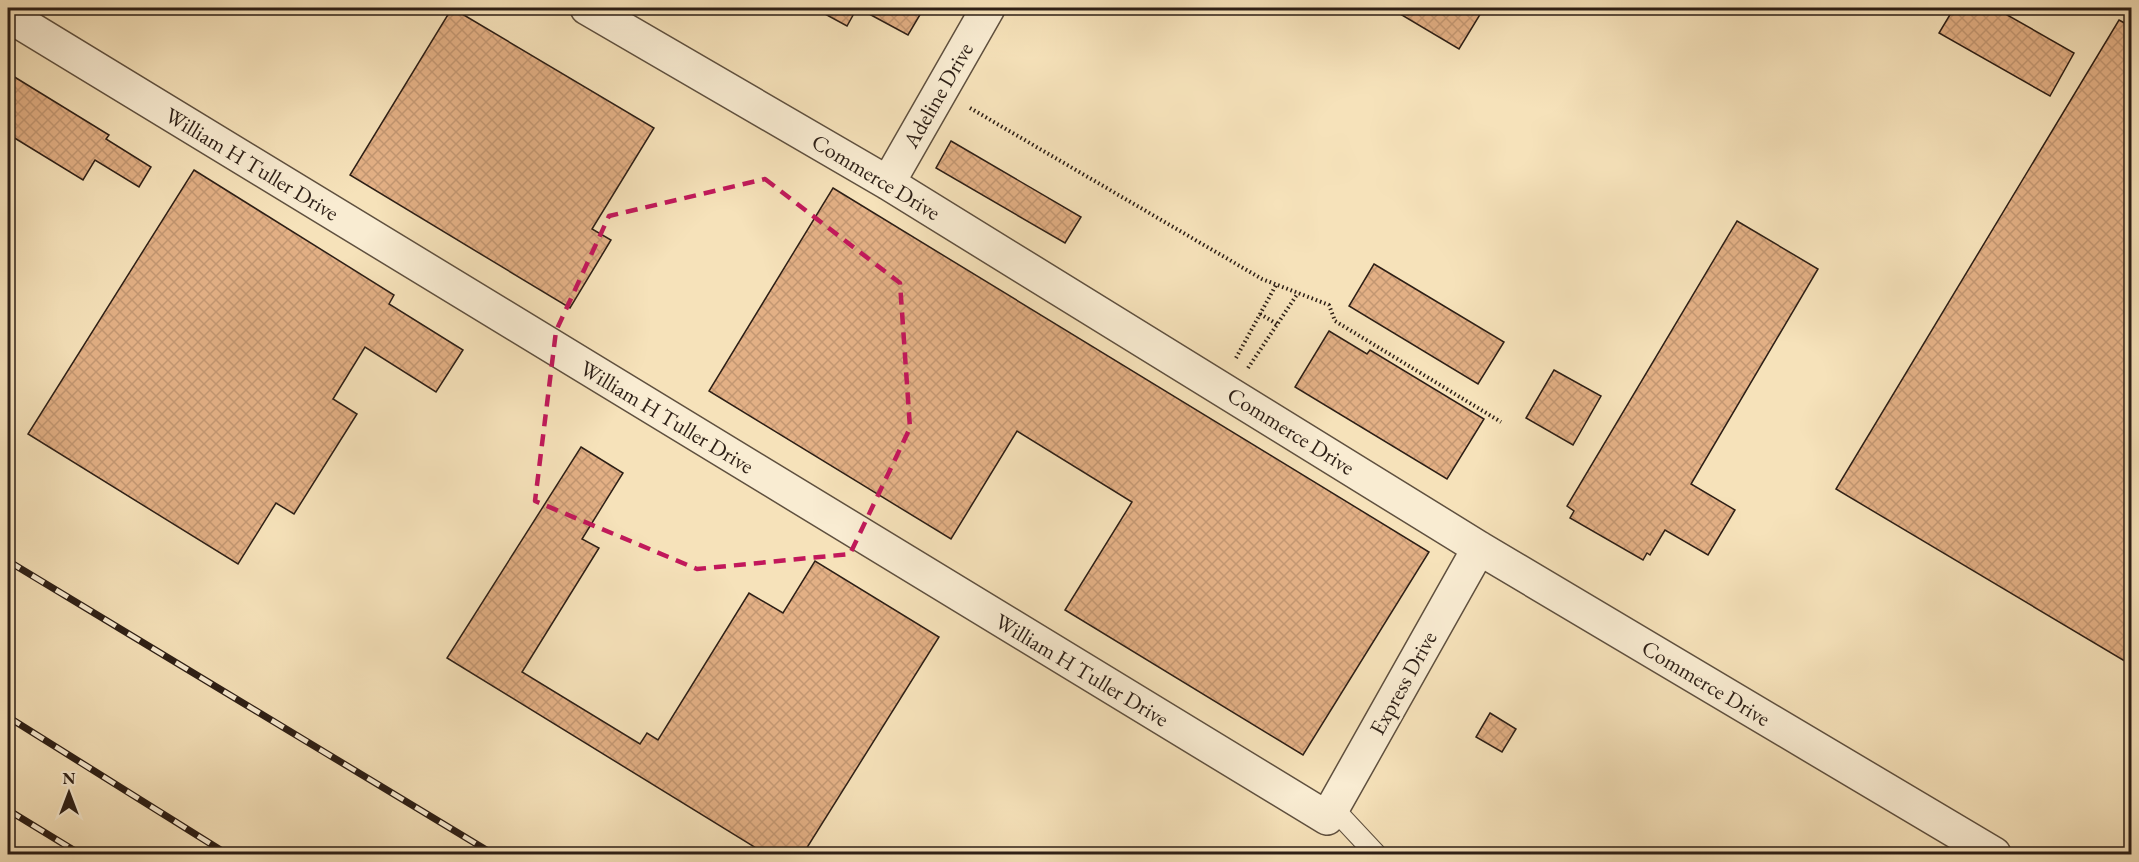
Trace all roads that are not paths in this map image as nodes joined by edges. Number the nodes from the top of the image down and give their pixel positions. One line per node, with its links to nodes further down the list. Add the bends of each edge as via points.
1 (587, 8): 4 (street, Commerce Drive)
2 (988, 8): 4 (street, Adeline Drive)
3 (8, 15): 6 (street, William H Tuller Drive)
4 (888, 183): 5 (street, Commerce Drive)
5 (1479, 548): 6 (street, Express Drive); 8 (street, Commerce Drive)
6 (1330, 813): 7 (lane)
7 (1376, 855)
8 (1994, 855)

